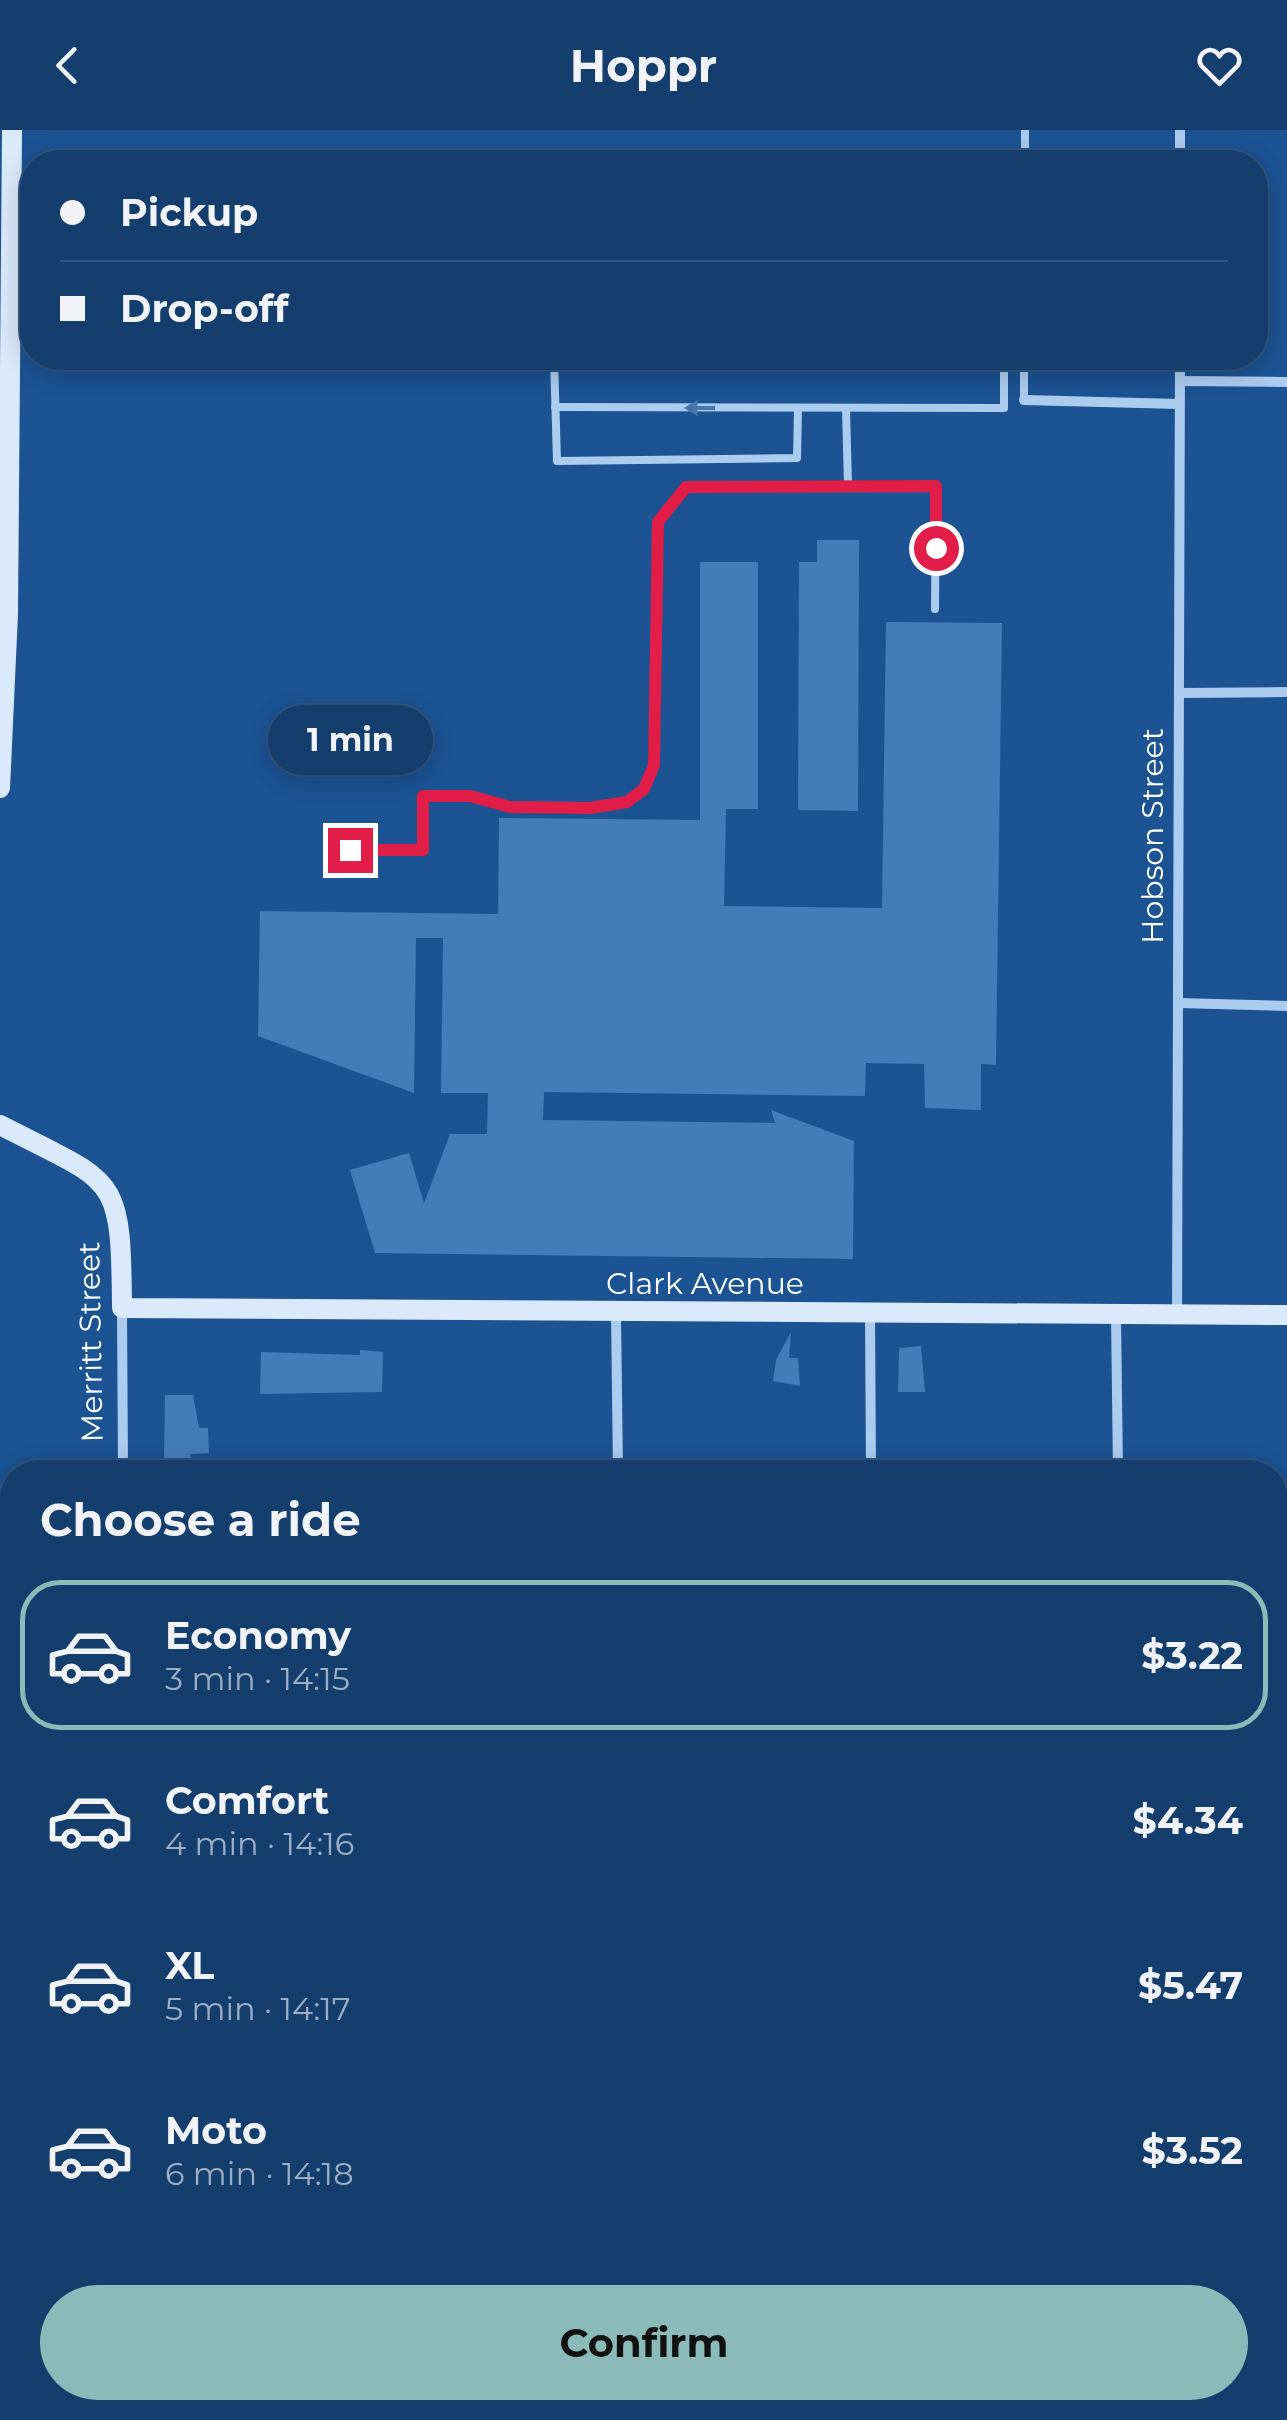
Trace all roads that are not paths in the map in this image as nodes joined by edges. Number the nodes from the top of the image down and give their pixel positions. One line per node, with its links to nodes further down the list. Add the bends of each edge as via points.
1 (12, 130): 2 (street)
2 (11, 272): 3 (lane); 19 (street)
3 (20, 272)
4 (554, 370): 12 (lane)
5 (1004, 370): 14 (lane, via 1004,408)
6 (1024, 370): 10 (lane)
7 (1180, 370): 8 (street, Hobson Street)
8 (1180, 381): 9 (street); 11 (street, Hobson Street)
9 (1287, 382)
10 (1024, 400): 11 (street)
11 (1179, 404): 18 (street, Hobson Street)
12 (555, 407): 13 (lane, one-way to 12); 13 (lane, via 556,461 797,458)
13 (798, 408): 14 (lane)
14 (846, 408): 15 (lane)
15 (848, 485): 16 (lane, via 936,486); 20 (lane, via 686,487 658,522 654,765 644,789 627,802 510,807 470,796 423,796 423,850)
16 (935, 609)
17 (1287, 692): 18 (street)
18 (1179, 694): 21 (street, Hobson Street)
19 (0, 788)
20 (350, 850)
21 (1178, 1002): 22 (street); 29 (street, Hobson Street)
22 (1287, 1006)
23 (0, 1125): 24 (street, Merritt Street, via 93,1172 110,1188 118,1212)
24 (122, 1308): 25 (street, Clark Avenue); 30 (street, Merritt Street)
25 (616, 1314): 26 (street, Clark Avenue); 31 (street)
26 (870, 1314): 27 (street, Clark Avenue); 32 (street)
27 (1116, 1315): 29 (street, Clark Avenue); 33 (street)
28 (1287, 1315): 29 (street, Clark Avenue)
29 (1177, 1316)
30 (123, 1460)
31 (618, 1460)
32 (871, 1460)
33 (1118, 1460)

